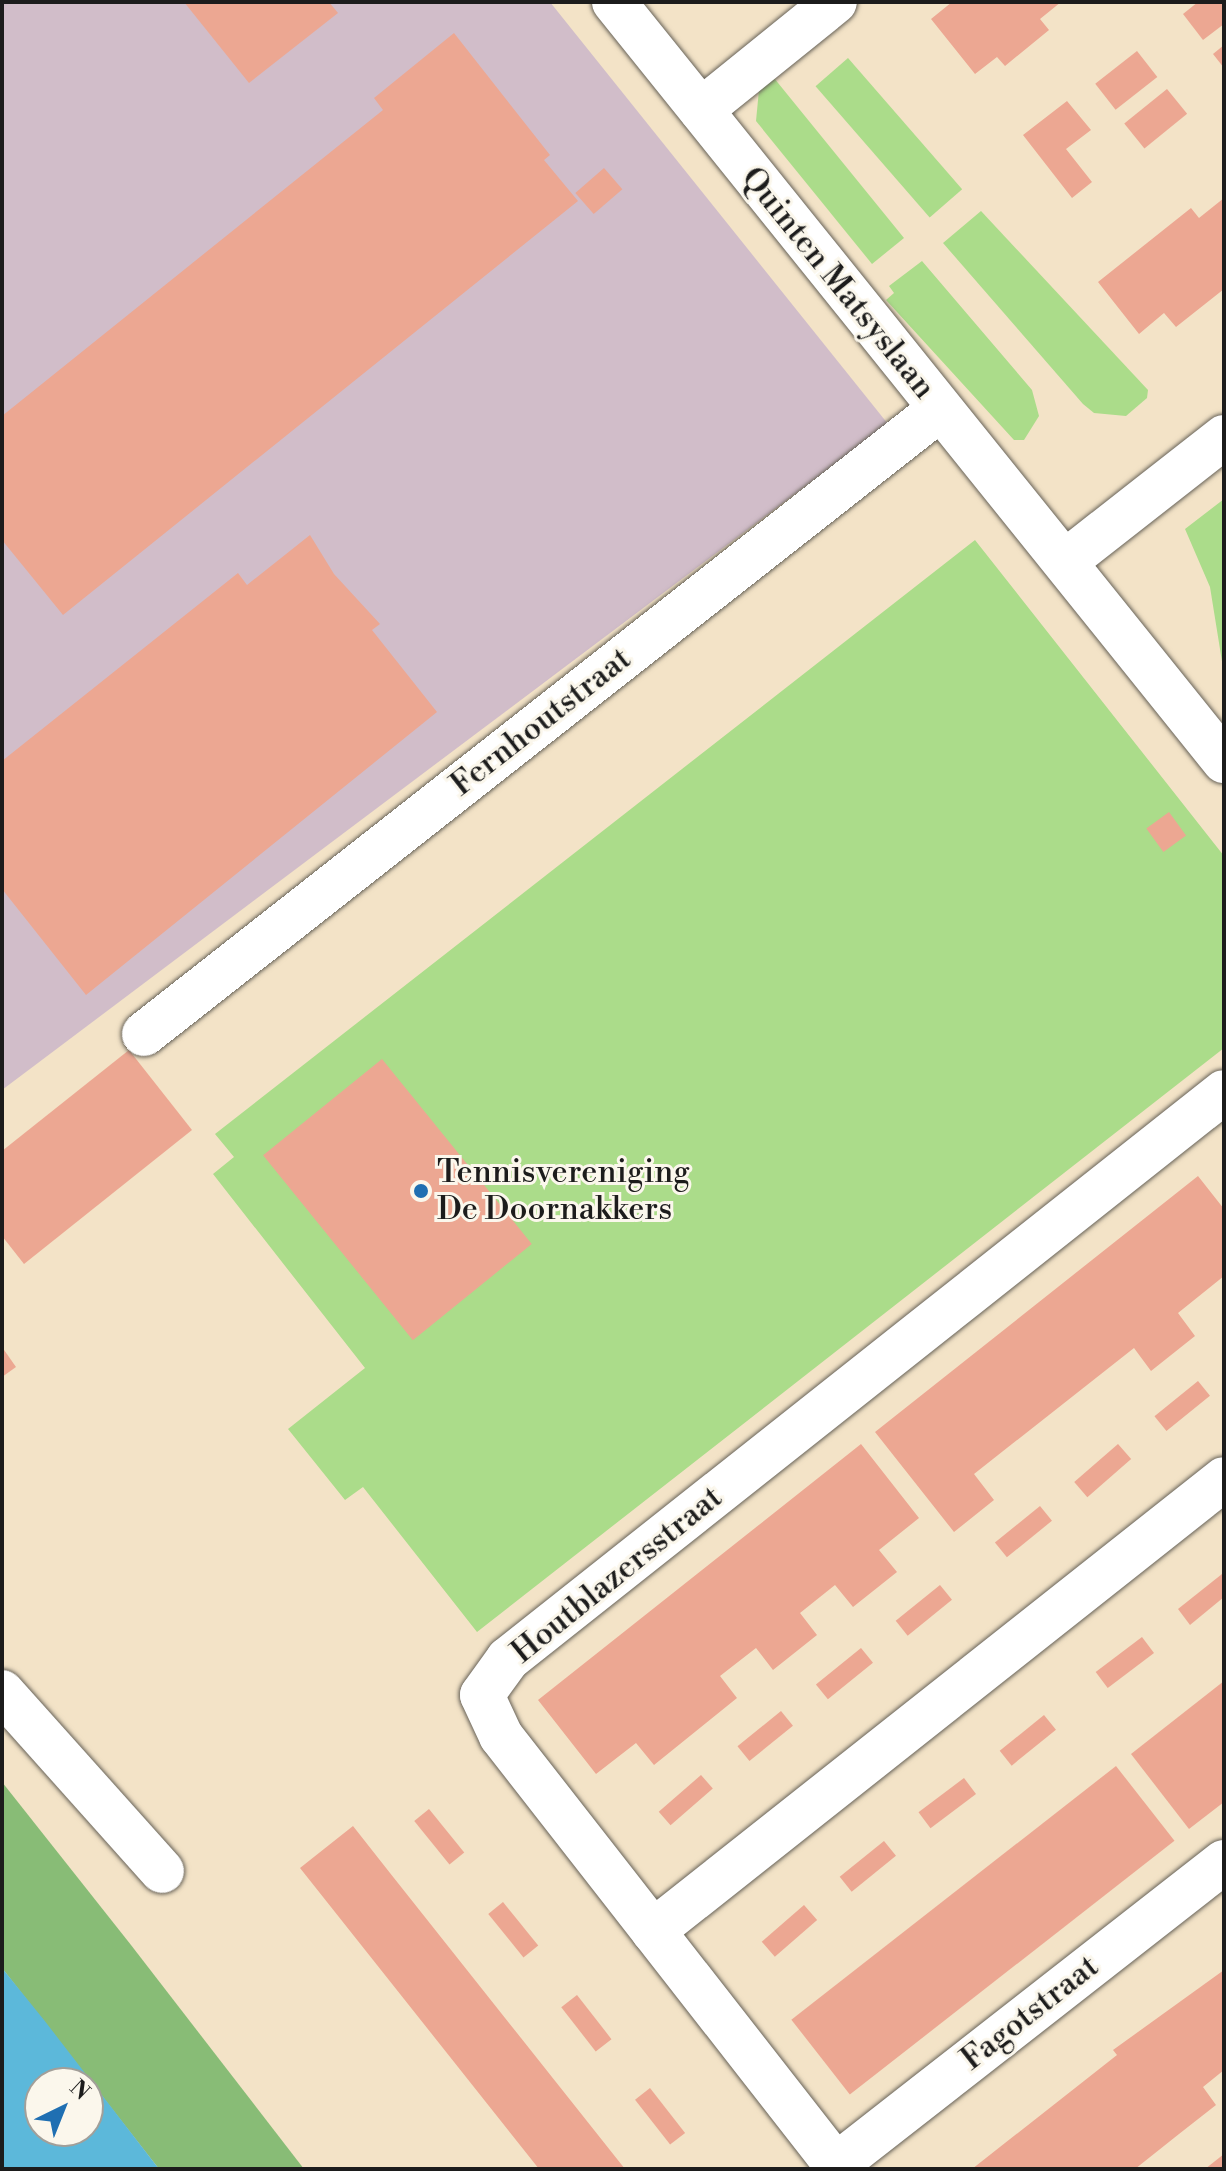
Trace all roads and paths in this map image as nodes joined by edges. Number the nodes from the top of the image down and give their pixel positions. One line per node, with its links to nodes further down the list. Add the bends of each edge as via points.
1 (614, 2): 3 (street, Quinten Matsyslaan)
2 (835, 2): 3 (street)
3 (701, 110): 4 (street, Quinten Matsyslaan)
4 (939, 410): 6 (street, Quinten Matsyslaan); 8 (street, Fernhoutstraat)
5 (1224, 437): 6 (street)
6 (1066, 561): 7 (street, Quinten Matsyslaan)
7 (1224, 761)
8 (144, 1034)
9 (1224, 1092): 14 (street, Houtblazersstraat, via 508,1659 482,1695 501,1736)
10 (1224, 1479): 14 (street)
11 (2, 1692): 13 (street)
12 (1224, 1862): 15 (street, Fagotstraat)
13 (162, 1871)
14 (653, 1931): 15 (street, Houtblazersstraat)
15 (837, 2167)

